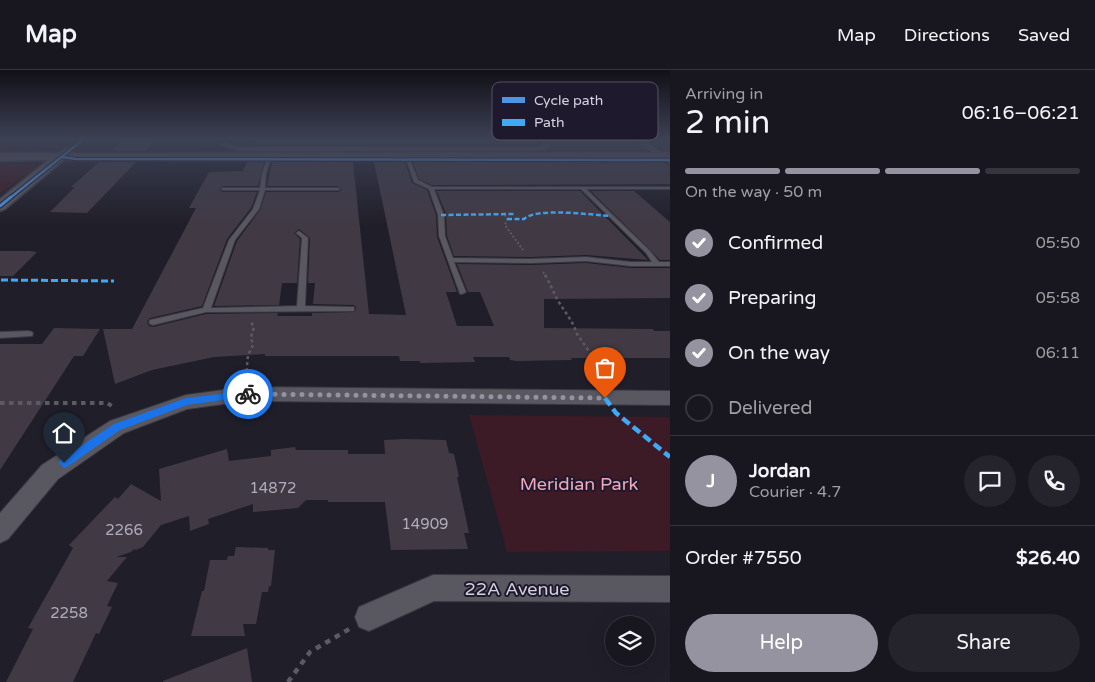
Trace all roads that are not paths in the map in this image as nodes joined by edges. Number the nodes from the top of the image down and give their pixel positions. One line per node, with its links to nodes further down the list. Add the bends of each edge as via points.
1 (49, 168): 10 (main road)
2 (266, 168): 8 (lane)
3 (411, 168): 4 (lane, via 416,181)
4 (431, 188): 5 (lane); 12 (lane, via 441,215 442,236)
5 (582, 188): 6 (lane); 13 (lane)
6 (670, 188)
7 (223, 189): 8 (lane)
8 (263, 189): 9 (lane); 18 (lane, via 256,209 232,240)
9 (338, 189)
10 (0, 206)
11 (299, 233): 16 (lane, via 305,238)
12 (452, 260): 13 (lane, via 586,259); 15 (lane)
13 (657, 264): 14 (lane)
14 (670, 264)
15 (462, 292)
16 (301, 308): 17 (lane); 18 (lane)
17 (351, 309)
18 (206, 310): 19 (lane)
19 (153, 322)
20 (29, 334): 21 (lane)
21 (0, 335)
22 (670, 398): 23 (street, via 246,394 186,402 117,427 50,472)
23 (0, 530)
24 (670, 589): 25 (street, 22A Avenue, via 433,588)
25 (369, 617)

